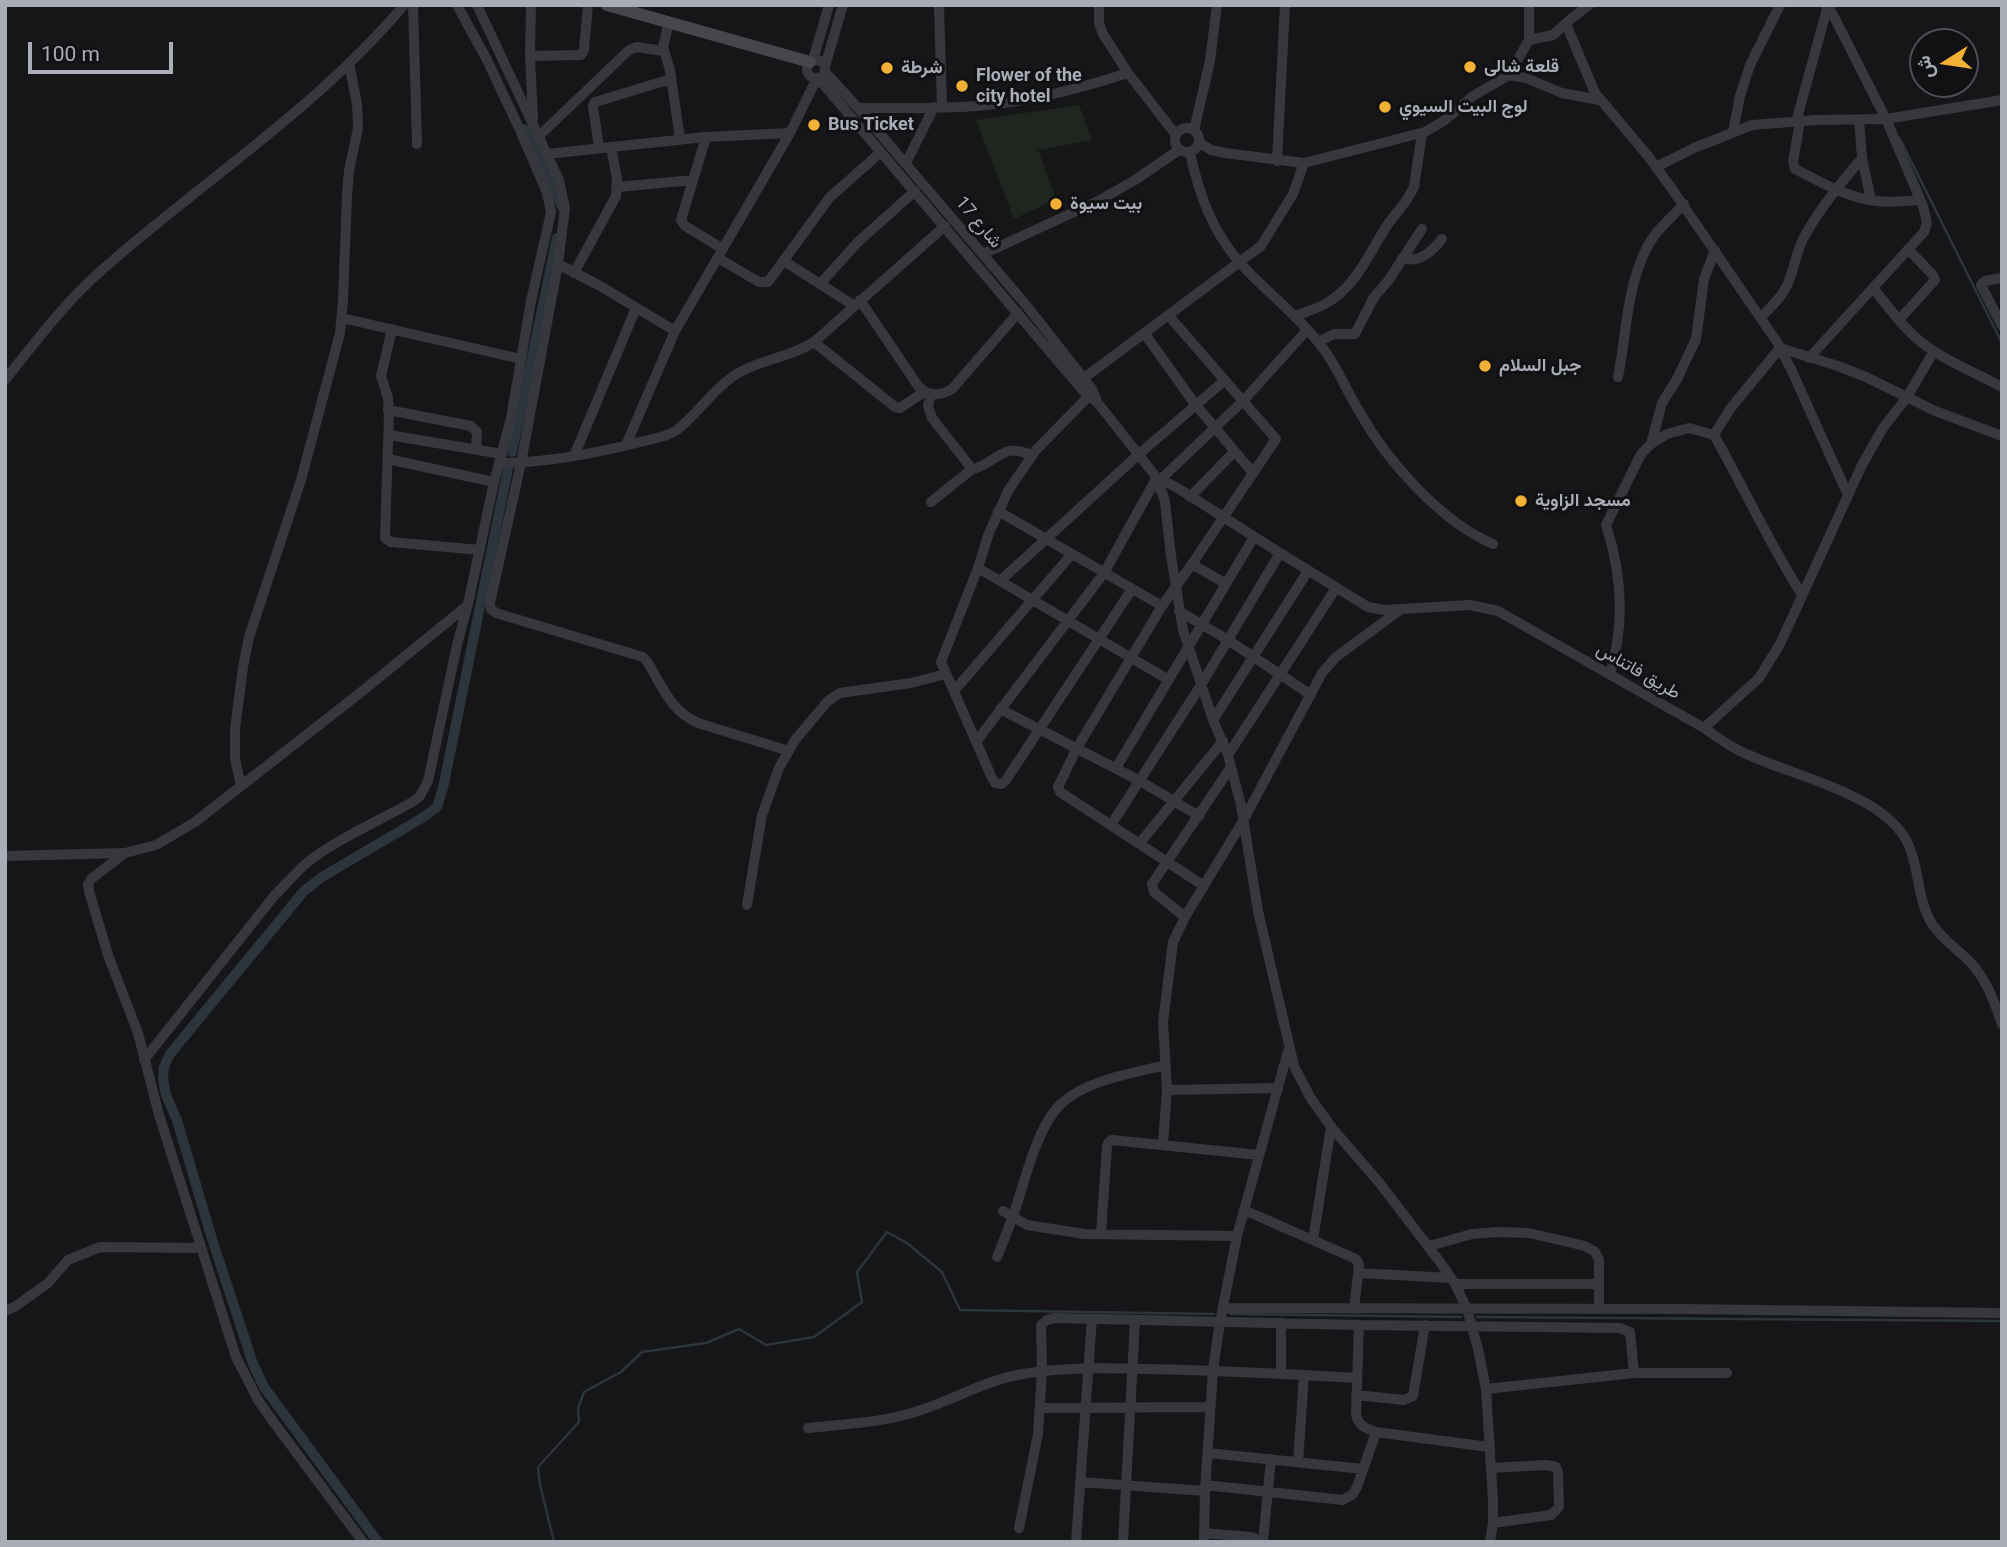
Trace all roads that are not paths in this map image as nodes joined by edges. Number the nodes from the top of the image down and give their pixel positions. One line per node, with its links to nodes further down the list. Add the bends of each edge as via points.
1 (404, 5): 25 (street)
2 (413, 5): 47 (street)
3 (457, 5): 101 (street, via 487,60 550,201)
4 (477, 5): 37 (street)
5 (531, 5): 23 (street)
6 (588, 5): 23 (street, via 581,55)
7 (607, 5): 20 (street)
8 (829, 5): 24 (street)
9 (843, 5): 26 (street)
10 (939, 5): 32 (street)
11 (1099, 5): 27 (street, via 1103,34)
12 (1217, 5): 38 (street)
13 (1285, 5): 55 (street)
14 (1529, 5): 21 (street)
15 (1567, 5): 19 (street)
16 (1589, 5): 19 (street)
17 (1780, 5): 39 (street, via 1750,65)
18 (1828, 5): 34 (street); 36 (street)
19 (1569, 21): 21 (street, via 1551,36); 30 (street)
20 (669, 22): 22 (street); 24 (street)
21 (1530, 40): 28 (street)
22 (663, 51): 29 (street); 43 (street, via 629,50)
23 (530, 56): 37 (street)
24 (811, 61): 26 (street, via 820,60); 26 (street, via 807,72 813,78)
25 (349, 63): 89 (street, via 358,128 348,183); 104 (street, via 103,268)
26 (821, 73): 33 (street, شارع 17); 40 (street); 51 (street, شارع 17)
27 (1128, 73): 32 (street, via 1029,99); 42 (street)
28 (1509, 75): 30 (street); 41 (street)
29 (671, 79): 45 (street); 49 (street, via 595,102)
30 (1599, 100): 58 (street)
31 (2002, 100): 34 (street)
32 (938, 107): 33 (street); 56 (street)
33 (858, 108): 56 (street, شارع 17)
34 (1886, 119): 35 (street); 64 (street)
35 (1859, 120): 36 (street); 54 (street)
36 (1798, 121): 39 (street, via 1752,125); 61 (street, via 1794,167)
37 (533, 122): 43 (street)
38 (1194, 130): 42 (street, via 1184,128); 46 (street)
39 (1732, 132): 58 (street)
40 (790, 133): 44 (street); 71 (street)
41 (1422, 133): 57 (street); 87 (street, via 1411,194 1362,267 1336,296)
42 (1176, 135): 50 (street)
43 (539, 136): 53 (street)
44 (706, 137): 45 (street); 59 (street)
45 (680, 139): 48 (street)
46 (1200, 143): 52 (street); 55 (street, via 1211,150)
47 (417, 144)
48 (611, 147): 49 (street); 60 (street)
49 (600, 148): 53 (street)
50 (1179, 149): 52 (street); 72 (street, via 1108,196)
51 (881, 152): 62 (street, شارع 17); 74 (street, via 830,197)
52 (1190, 153): 75 (street, via 1206,210)
53 (547, 154): 76 (street, via 565,200)
54 (1862, 158): 61 (street); 63 (street)
55 (1277, 161): 57 (street)
56 (906, 163): 72 (street, شارع 17)
57 (1304, 163): 75 (street, via 1277,223)
58 (1656, 167): 65 (street)
59 (693, 180): 60 (street); 71 (street, via 682,223)
60 (618, 187): 77 (street)
61 (1836, 190): 63 (street); 88 (street, via 1805,235 1781,296)
62 (915, 191): 66 (street, شارع 17); 81 (street)
63 (1871, 200): 64 (street)
64 (1920, 200): 69 (street, via 1926,228)
65 (1684, 205): 70 (street); 102 (street, via 1654,235 1639,267)
66 (945, 226): 83 (street); 85 (street, شارع 17)
67 (1422, 229): 73 (street)
68 (1442, 239): 73 (street, via 1430,253 1410,261)
69 (1908, 249): 82 (street); 90 (street, via 1935,280)
70 (1716, 250): 88 (street); 117 (street, via 1704,279 1696,339 1662,403)
71 (720, 253): 74 (street, via 765,283); 94 (street)
72 (983, 254): 103 (street, شارع 17)
73 (1402, 258): 80 (street)
74 (784, 261): 81 (street)
75 (1241, 263): 86 (street); 87 (street)
76 (558, 264): 77 (street); 126 (street)
77 (574, 273): 84 (street)
78 (1400, 278): 80 (street)
79 (2002, 278): 91 (street, via 1981,285)
80 (1388, 281): 97 (street, via 1355,334 1334,334)
81 (820, 284): 83 (street)
82 (1874, 288): 90 (street); 100 (street)
83 (857, 302): 96 (street); 107 (street, via 918,386)
84 (636, 308): 94 (street); 123 (street)
85 (1018, 313): 107 (street, via 952,389 945,394); 109 (street, شارع 17)
86 (1168, 315): 95 (street); 105 (street)
87 (1295, 316): 93 (street)
88 (1761, 317): 98 (street)
89 (342, 318): 92 (street); 183 (street, via 300,480 249,637 235,729)
90 (1899, 320): 99 (street)
91 (2002, 326)
92 (392, 329): 101 (street); 112 (street, via 382,376)
93 (1307, 330): 97 (street); 110 (street)
94 (675, 331): 118 (street)
95 (1144, 333): 103 (street); 111 (street)
96 (814, 342): 107 (street, via 895,407); 118 (street, via 738,373 672,433)
97 (1318, 342): 138 (street, via 1383,448 1450,518)
98 (1780, 348): 100 (street); 115 (street); 131 (street)
99 (1934, 351): 106 (street); 108 (street)
100 (1810, 358): 108 (street)
101 (521, 359): 124 (street)
102 (1618, 377)
103 (1084, 378): 109 (street, شارع 17, via 1095,393)
104 (5, 380)
105 (1225, 380): 110 (street); 111 (street)
106 (2002, 387)
107 (928, 393): 127 (street, via 932,418)
108 (1907, 397): 116 (street); 131 (street, via 1871,447)
109 (1093, 399): 121 (street); 122 (street, شارع 17)
110 (1243, 401): 113 (street); 128 (street, via 1276,439)
111 (1195, 404): 113 (street); 122 (street)
112 (388, 411): 114 (street); 119 (street, via 474,428)
113 (1215, 429): 120 (street); 129 (street)
114 (389, 435): 119 (street); 125 (street)
115 (1714, 435): 117 (street, via 1689,428); 151 (street)
116 (2002, 436)
117 (1651, 444): 166 (street, via 1641,454 1606,525 1616,555 1620,606)
118 (626, 445): 123 (street)
119 (476, 449): 124 (street)
120 (1234, 452): 128 (street); 132 (street)
121 (1032, 455): 127 (street, via 1009,451); 134 (street)
122 (1138, 455): 129 (street, شارع 17); 137 (street)
123 (574, 456): 126 (street)
124 (501, 459): 126 (street); 130 (street)
125 (388, 460): 130 (street); 139 (street, via 386,540)
126 (521, 463): 178 (street, via 490,603 492,611 643,657 673,706 688,719)
127 (972, 469): 133 (street)
128 (1253, 473): 135 (street)
129 (1157, 481): 132 (street, طريق فاتناس); 145 (street); 148 (street, via 1164,496)
130 (494, 482): 139 (street)
131 (1847, 493): 151 (street)
132 (1190, 497): 135 (street, طريق فاتناس)
133 (931, 502)
134 (998, 511): 137 (street); 143 (street)
135 (1223, 517): 136 (street, طريق فاتناس); 142 (street)
136 (1254, 537): 141 (street, طريق فاتناس); 147 (street)
137 (1045, 540): 140 (street); 146 (street)
138 (1493, 544)
139 (480, 550): 153 (street)
140 (1072, 554): 145 (street); 152 (street)
141 (1280, 554): 144 (street, طريق فاتناس); 160 (street)
142 (1192, 564): 147 (street); 148 (street)
143 (978, 568): 146 (street); 164 (street, via 941,662)
144 (1308, 571): 149 (street, طريق فاتناس); 162 (street)
145 (1104, 573): 150 (street); 157 (street)
146 (1000, 581): 152 (street)
147 (1226, 584): 158 (street)
148 (1176, 586): 154 (street); 156 (street)
149 (1336, 588): 155 (street, طريق فاتناس, via 1376,609); 165 (street)
150 (1132, 589): 154 (street); 159 (street)
151 (1802, 595): 174 (street, via 1759,678)
152 (1032, 600): 157 (street); 169 (street)
153 (468, 604): 183 (street); 197 (street, via 428,781 420,796 329,849 291,878)
154 (1162, 606): 163 (street)
155 (1400, 610): 166 (street, طريق فاتناس, via 1470,605 1498,611); 170 (street, via 1336,657)
156 (1180, 611): 158 (street); 161 (street)
157 (1067, 621): 159 (street); 171 (street)
158 (1203, 624): 160 (street); 161 (street)
159 (1099, 638): 163 (street); 173 (street)
160 (1228, 640): 162 (street); 168 (street)
161 (1188, 649): 167 (street); 168 (street)
162 (1254, 656): 165 (street); 172 (street)
163 (1132, 657): 167 (street); 177 (street)
164 (945, 674): 169 (street); 178 (street, via 834,695)
165 (1280, 674): 170 (street); 179 (street)
166 (1610, 674): 174 (street, طريق فاتناس)
167 (1169, 680): 181 (street)
168 (1200, 685): 172 (street); 182 (street)
169 (954, 691): 176 (street)
170 (1311, 695): 186 (street)
171 (1000, 709): 173 (street); 176 (street)
172 (1213, 720): 175 (street)
173 (1039, 728): 176 (street, via 1002,783 995,783); 177 (street)
174 (1704, 729): 195 (street, طريق فاتناس, via 1735,749 1845,793 1895,824 1912,853 1928,917 1978,972)
175 (1223, 741): 179 (street); 184 (street)
176 (976, 742)
177 (1077, 748): 181 (street); 187 (street, via 1058,789)
178 (789, 751): 193 (street, via 762,815)
179 (1228, 755): 180 (street)
180 (1231, 767): 185 (street); 186 (street)
181 (1115, 768): 182 (street)
182 (1140, 781): 184 (street); 187 (street)
183 (241, 786): 189 (street, via 176,834)
184 (1174, 801): 185 (street); 188 (street)
185 (1199, 816): 191 (street)
186 (1243, 821): 192 (street); 196 (street)
187 (1111, 825): 188 (street)
188 (1139, 844): 191 (street)
189 (125, 853): 190 (street); 197 (street, via 88,886)
190 (5, 856)
191 (1167, 861): 192 (street); 194 (street, via 1152,884 1154,892)
192 (1204, 886): 194 (street)
193 (747, 905)
194 (1185, 917): 198 (street, via 1173,942 1163,1022)
195 (2002, 1024)
196 (1289, 1049): 199 (street); 201 (street, via 1300,1079)
197 (144, 1060): 211 (street)
198 (1166, 1065): 200 (street); 206 (street, via 1111,1078 1061,1103 1036,1146)
199 (1278, 1088): 200 (street); 203 (street)
200 (1167, 1090): 202 (street)
201 (1331, 1126): 209 (street); 210 (street)
202 (1163, 1144): 203 (street); 207 (street, via 1115,1139 1108,1143)
203 (1259, 1155): 204 (street)
204 (1244, 1210): 208 (street); 209 (street)
205 (1003, 1211): 206 (street)
206 (1012, 1218): 207 (street, via 1035,1227); 212 (street)
207 (1101, 1234): 208 (street)
208 (1237, 1236): 216 (street)
209 (1312, 1240): 213 (street, via 1356,1259)
210 (1429, 1246): 214 (street); 215 (street, via 1497,1232 1549,1237 1595,1252)
211 (201, 1248): 220 (street, via 100,1247 68,1260 48,1283); 260 (street, via 236,1357 258,1400)
212 (997, 1257)
213 (1358, 1273): 214 (street); 217 (street)
214 (1453, 1281): 215 (street); 218 (street)
215 (1599, 1284): 219 (street)
216 (1223, 1308): 217 (street); 224 (street)
217 (1354, 1309): 218 (street)
218 (1467, 1309): 219 (street); 228 (street)
219 (1599, 1309): 221 (street)
220 (5, 1311)
221 (2002, 1313)
222 (1092, 1320): 223 (street); 229 (street); 232 (street, via 1054,1318 1043,1322)
223 (1135, 1320): 224 (street); 230 (street)
224 (1220, 1322): 225 (street); 231 (street)
225 (1281, 1324): 226 (street); 235 (street)
226 (1359, 1325): 227 (street); 237 (street)
227 (1425, 1325): 228 (street); 239 (street, via 1411,1399)
228 (1471, 1325): 233 (street, via 1624,1328 1630,1332); 238 (street)
229 (1089, 1369): 230 (street); 232 (street); 243 (street)
230 (1133, 1369): 231 (street); 242 (street)
231 (1213, 1370): 235 (street); 240 (street)
232 (1042, 1371): 241 (street); 244 (street, via 993,1382 905,1415)
233 (1634, 1373): 234 (street); 238 (street)
234 (1727, 1373)
235 (1281, 1374): 236 (street)
236 (1304, 1375): 237 (street); 249 (street)
237 (1357, 1378): 239 (street)
238 (1486, 1389): 246 (street)
239 (1356, 1395): 245 (street, via 1358,1422)
240 (1210, 1407): 242 (street); 247 (street)
241 (1040, 1408): 243 (street); 257 (street)
242 (1131, 1408): 243 (street); 253 (street)
243 (1085, 1409): 252 (street)
244 (808, 1428)
245 (1376, 1432): 246 (street); 251 (street)
246 (1489, 1447): 250 (street)
247 (1208, 1453): 248 (street); 254 (street)
248 (1271, 1460): 249 (street); 255 (street)
249 (1298, 1462): 251 (street)
250 (1490, 1468): 256 (street); 256 (street, via 1546,1465 1558,1472 1559,1507 1555,1513)
251 (1363, 1469): 255 (street, via 1353,1494 1343,1500)
252 (1080, 1482): 253 (street); 261 (street)
253 (1126, 1486): 254 (street); 262 (street)
254 (1205, 1488): 255 (street); 258 (street)
255 (1269, 1492): 259 (street)
256 (1493, 1523): 263 (street)
257 (1019, 1528)
258 (1204, 1537): 259 (street)
259 (1264, 1541)
260 (363, 1542)
261 (1076, 1542)
262 (1123, 1542)
263 (1490, 1542)

